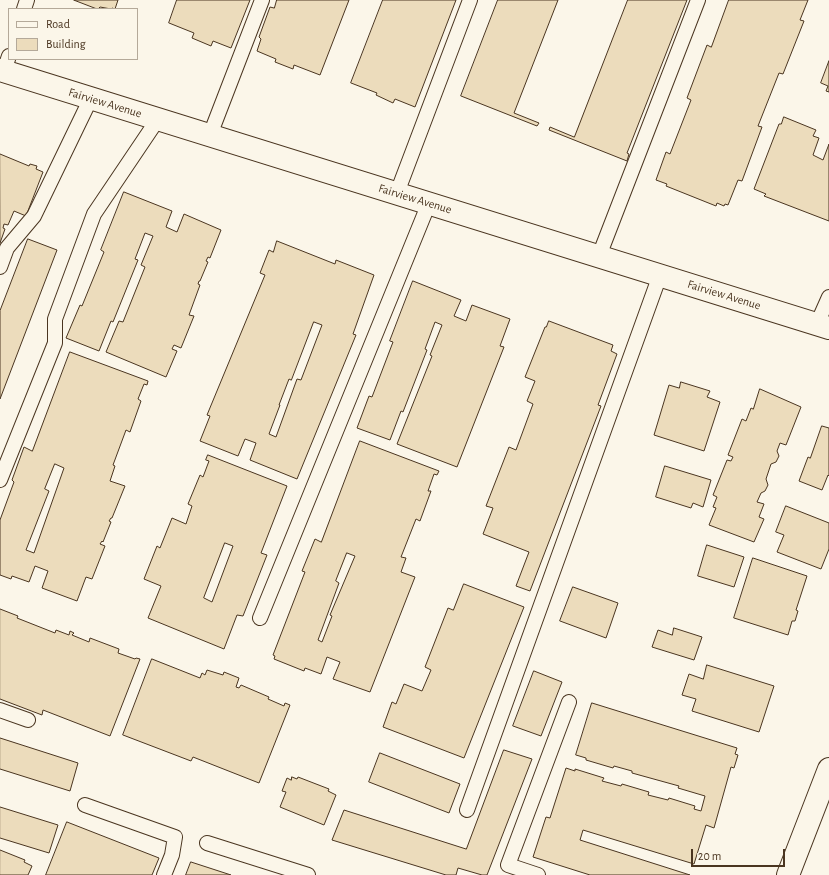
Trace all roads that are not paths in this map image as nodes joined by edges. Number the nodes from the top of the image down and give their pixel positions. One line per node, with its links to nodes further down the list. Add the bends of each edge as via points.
1 (262, 0): 7 (lane)
2 (470, 0): 8 (lane)
3 (698, 0): 10 (lane)
4 (4, 66): 5 (street, Fairview Avenue)
5 (91, 98): 6 (street, Fairview Avenue); 11 (lane, via 34,216 7,248)
6 (158, 119): 7 (street, Fairview Avenue); 15 (lane, via 94,214 55,319 55,343)
7 (210, 135): 8 (street, Fairview Avenue)
8 (396, 193): 9 (street, Fairview Avenue)
9 (429, 203): 10 (street, Fairview Avenue); 16 (lane)
10 (599, 256): 12 (street, Fairview Avenue)
11 (0, 267)
12 (660, 275): 14 (street, Fairview Avenue); 22 (lane)
13 (829, 297): 14 (lane)
14 (823, 326)
15 (0, 480)
16 (260, 618)
17 (569, 702): 26 (lane, via 508,865)
18 (0, 710): 19 (lane)
19 (28, 720)
20 (829, 769): 27 (street)
21 (85, 805): 24 (lane, via 174,837 172,855)
22 (466, 810)
23 (207, 843): 25 (lane)
24 (164, 875)
25 (308, 875)
26 (538, 875)
27 (788, 875)

